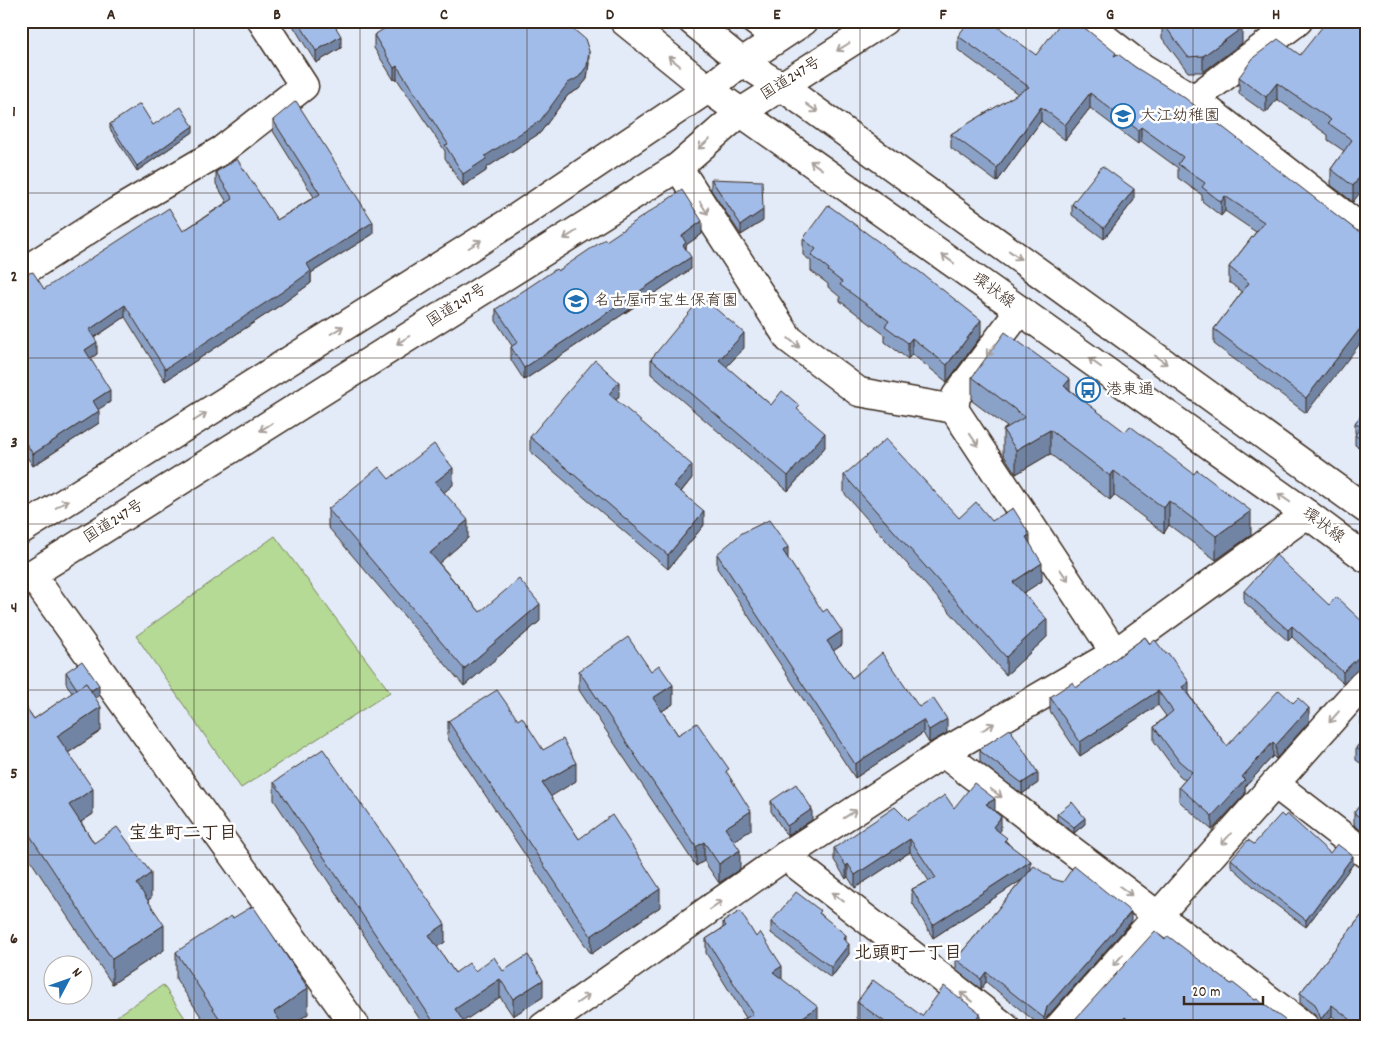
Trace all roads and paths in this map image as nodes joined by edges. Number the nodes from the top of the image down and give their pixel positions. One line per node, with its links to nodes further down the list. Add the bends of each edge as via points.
1 (262, 21): 17 (main road, via 304,86 222,150)
2 (692, 21): 10 (main road)
3 (755, 21): 9 (main road)
4 (804, 21): 9 (main road)
5 (884, 21): 11 (main road, 国道247号, one-way to 11)
6 (1083, 21): 13 (main road, via 1143,68)
7 (1298, 21): 13 (main road)
8 (625, 22): 12 (main road, 環状線, one-way to 8)
9 (778, 38): 10 (main road)
10 (742, 62): 11 (main road); 12 (main road)
11 (781, 86): 14 (main road, 国道247号); 20 (main road, one-way to 20)
12 (708, 89): 14 (main road, 環状線); 22 (main road, one-way to 12, via 516,218)
13 (1194, 99): 16 (main road)
14 (741, 112): 15 (main road, 国道247号, one-way to 15); 18 (main road, 環状線, one-way to 14)
15 (678, 167): 19 (main road, one-way to 19, via 789,339 859,392); 24 (main road, 国道247号, one-way to 24)
16 (1366, 232)
17 (21, 273)
18 (1020, 310): 19 (main road, one-way to 19, via 956,396); 21 (main road, 環状線, one-way to 18)
19 (954, 409): 25 (main road, one-way to 25)
20 (1366, 509)
21 (1307, 514): 23 (main road, 環状線); 25 (main road)
22 (21, 530)
23 (1366, 558)
24 (26, 577): 32 (main road)
25 (1115, 653): 27 (main road, one-way to 25)
26 (1366, 681): 28 (main road, one-way to 28)
27 (943, 753): 30 (main road, one-way to 27); 31 (main road, one-way to 31)
28 (1276, 784): 29 (main road); 31 (main road, one-way to 31)
29 (1366, 854)
30 (785, 856): 33 (main road, one-way to 30); 34 (main road, one-way to 30)
31 (1158, 915): 35 (main road, one-way to 35); 36 (main road)
32 (356, 1027)
33 (543, 1027)
34 (1005, 1027)
35 (1059, 1027)
36 (1305, 1027)

